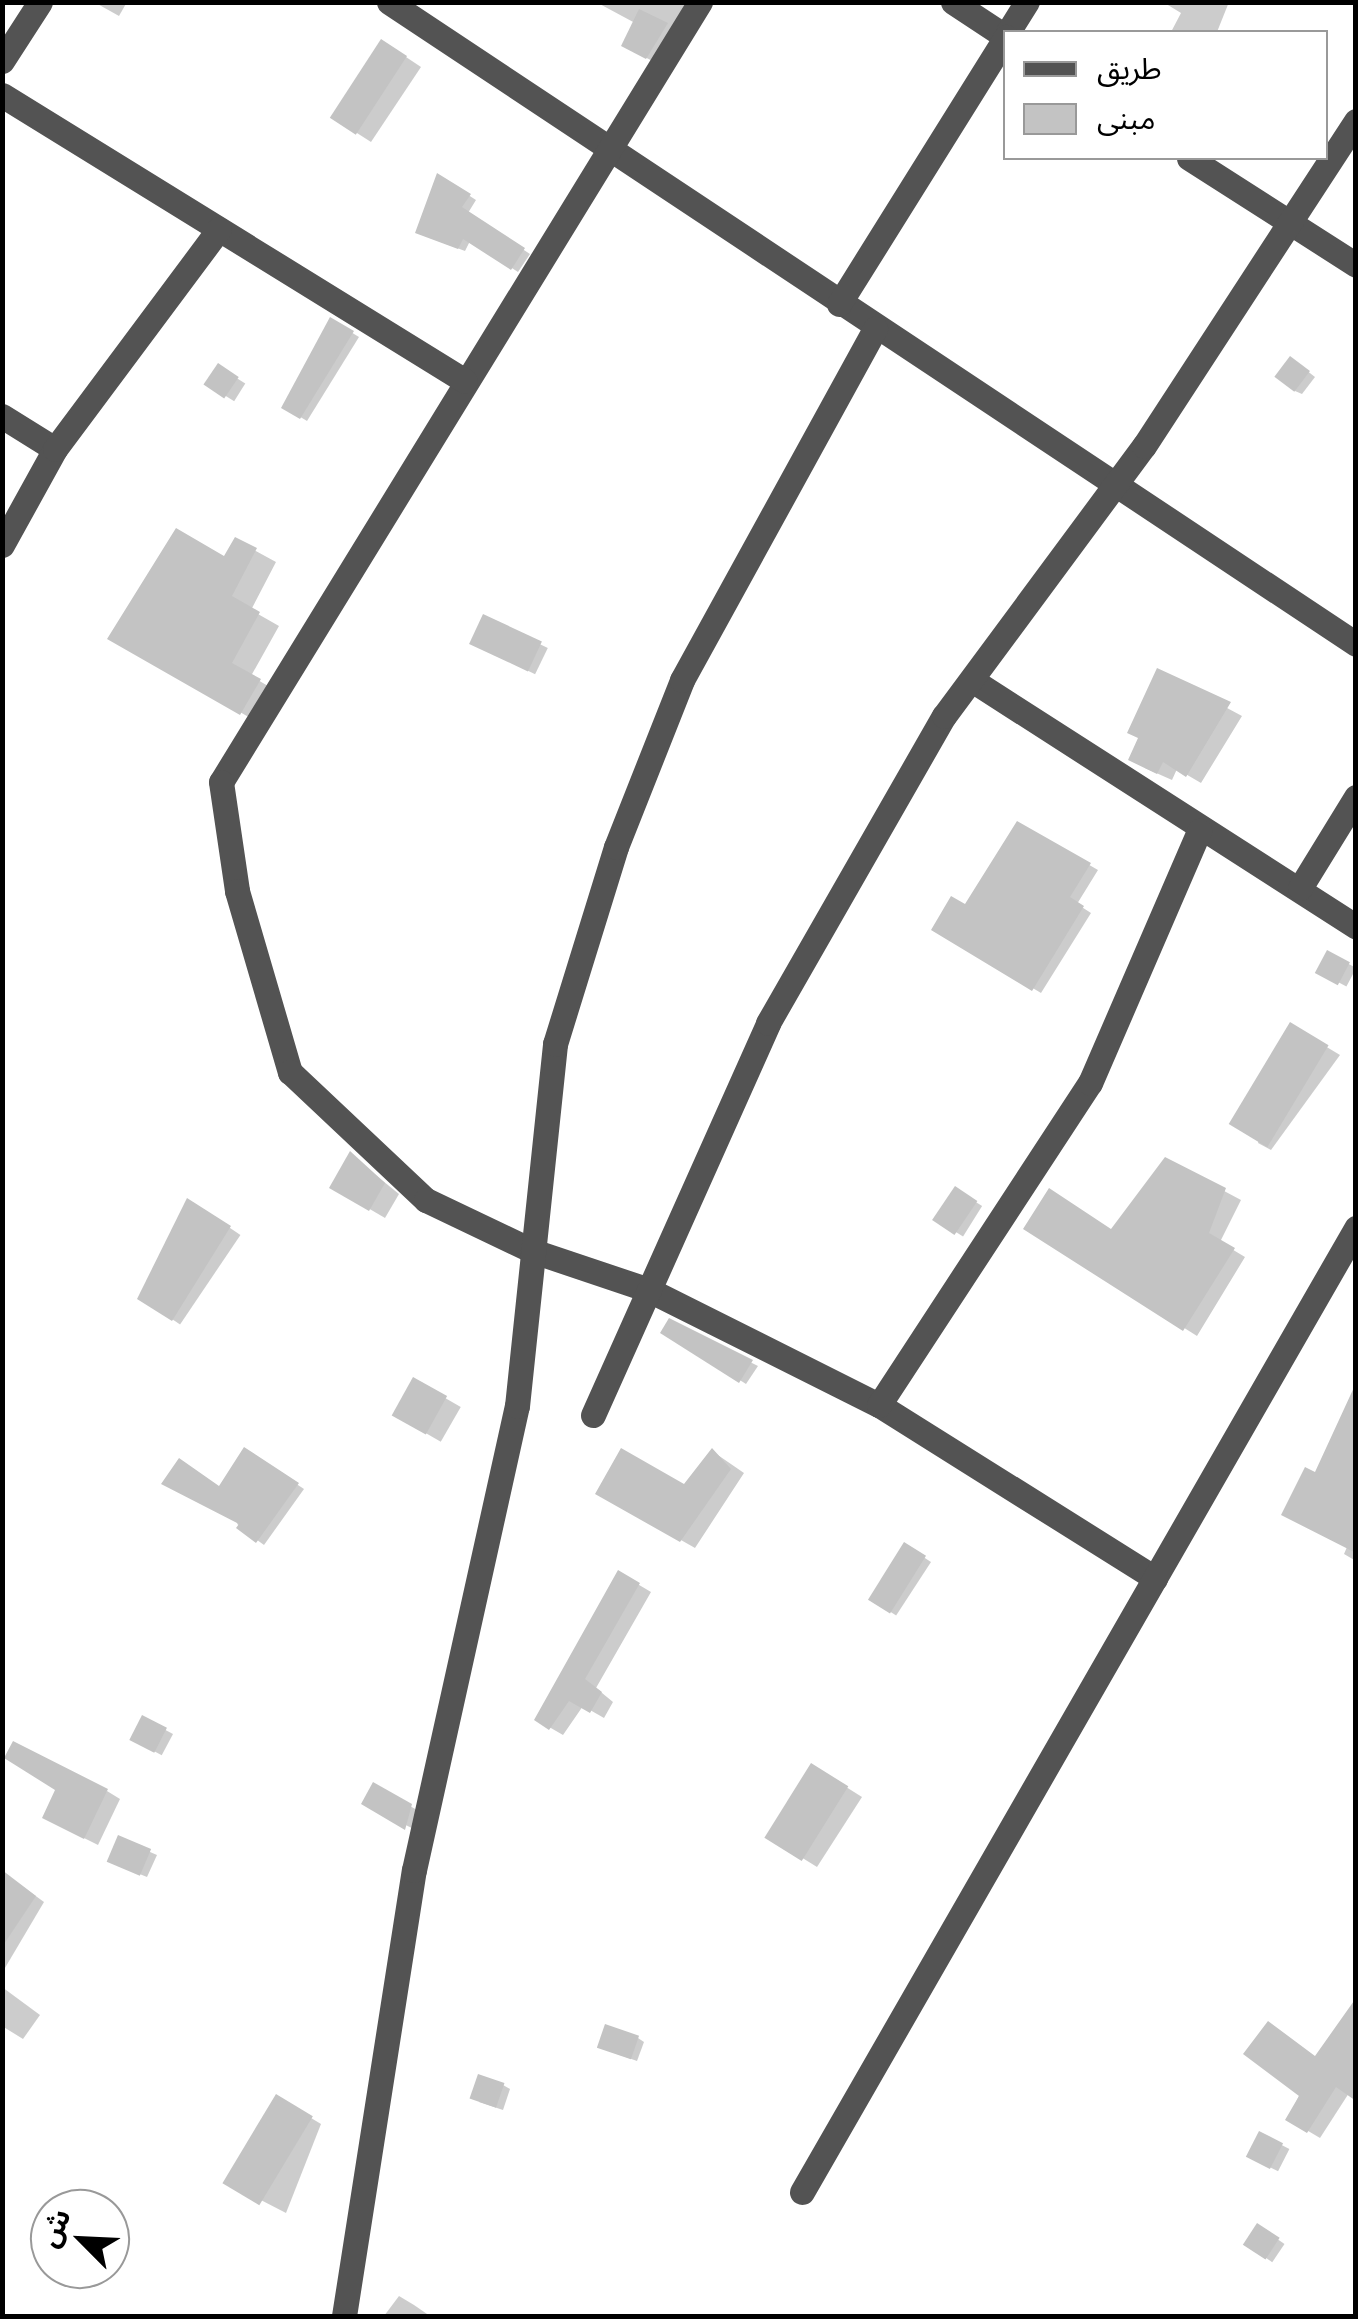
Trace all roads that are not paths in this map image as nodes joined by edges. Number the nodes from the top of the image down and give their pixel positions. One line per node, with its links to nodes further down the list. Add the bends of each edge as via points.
1 (40, 2): 9 (street)
2 (388, 2): 12 (street)
3 (700, 2): 12 (street)
4 (953, 2): 7 (street)
5 (1027, 2): 6 (street)
6 (1010, 30)
7 (1003, 34)
8 (1003, 41): 17 (street)
9 (2, 61)
10 (2, 95): 15 (street)
11 (1356, 121): 14 (street)
12 (606, 149): 17 (street); 19 (street)
13 (1191, 160): 14 (street)
14 (1289, 224): 16 (street); 22 (street)
15 (219, 229): 19 (street); 21 (street)
16 (1356, 265)
17 (839, 304): 18 (street)
18 (875, 329): 22 (street); 31 (street, via 682,680 616,847 555,1044)
19 (465, 381): 31 (street, via 221,782 237,891 290,1072 426,1200)
20 (2, 416): 21 (street)
21 (55, 449): 23 (street)
22 (1113, 488): 24 (street); 25 (street)
23 (2, 546)
24 (1356, 644)
25 (975, 682): 27 (street); 32 (street, via 944,716 768,1023)
26 (1356, 797): 28 (street)
27 (1199, 832): 28 (street); 33 (street, via 1090,1083)
28 (1300, 888): 29 (street)
29 (1356, 927)
30 (1356, 1228): 35 (street)
31 (533, 1251): 32 (street); 37 (street, via 517,1406 414,1870)
32 (649, 1290): 33 (street); 34 (street)
33 (879, 1405): 35 (street)
34 (594, 1416)
35 (1155, 1578): 36 (street)
36 (802, 2192)
37 (344, 2316)

